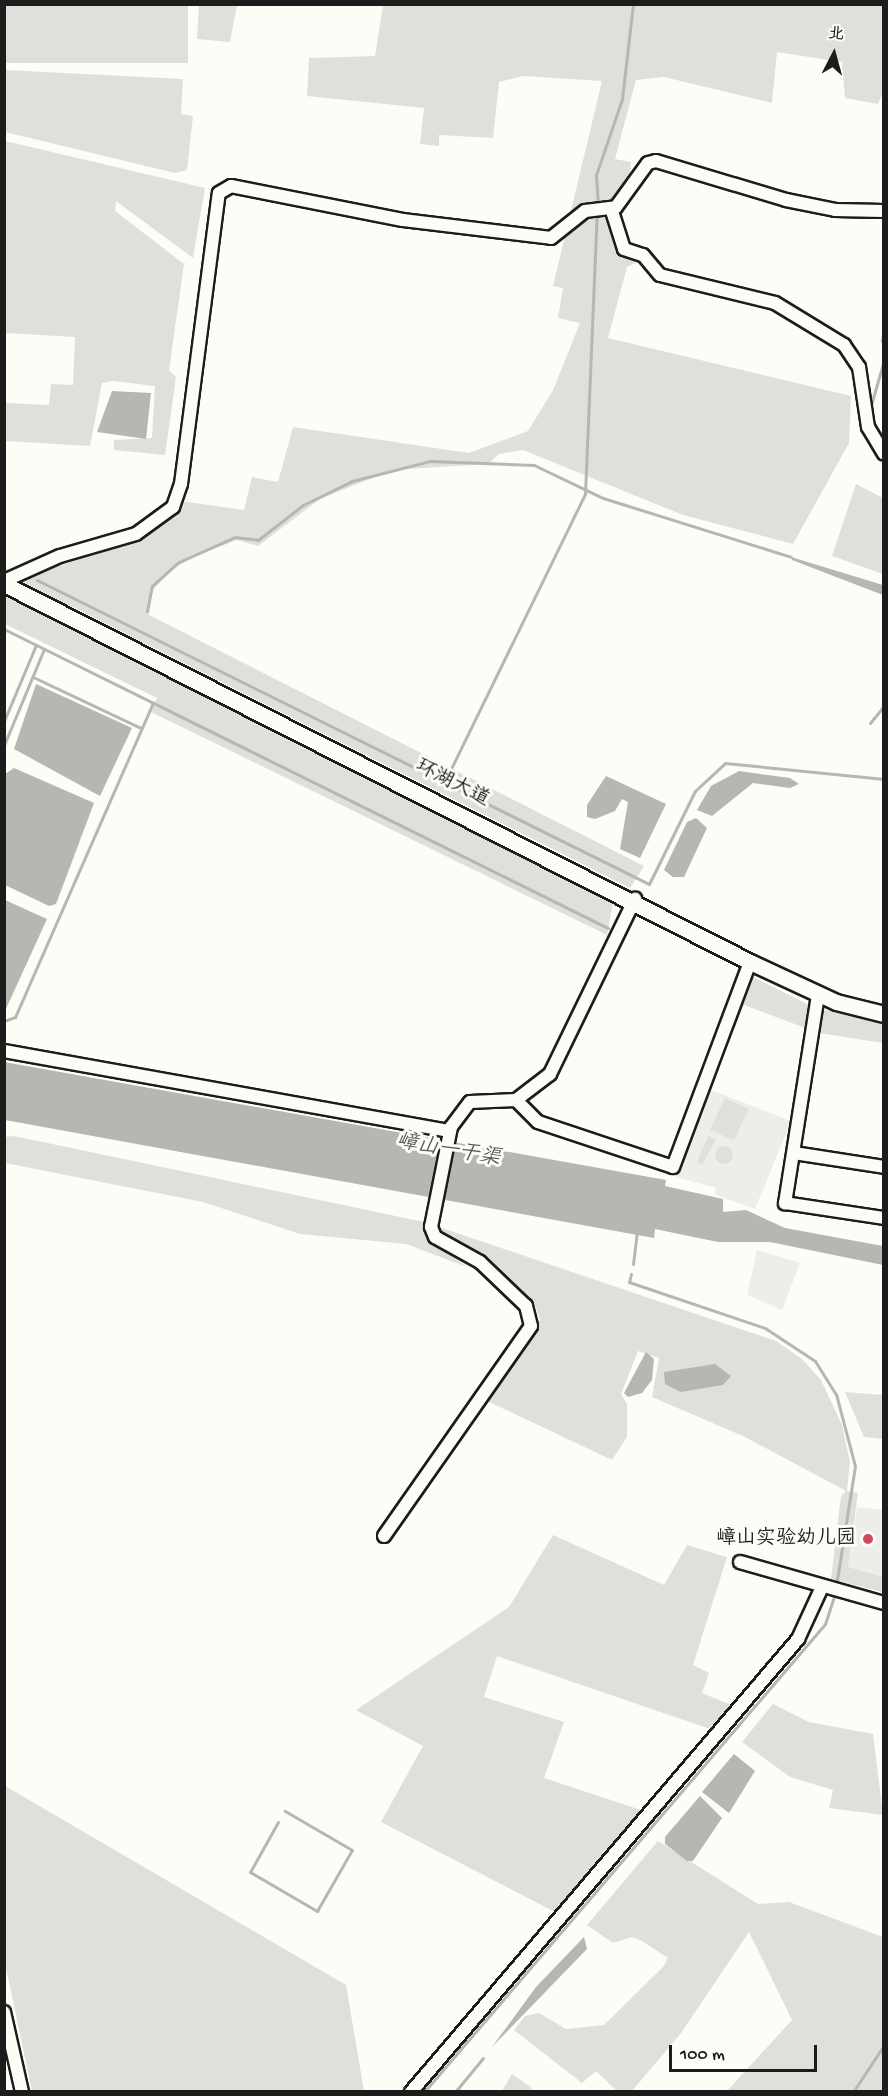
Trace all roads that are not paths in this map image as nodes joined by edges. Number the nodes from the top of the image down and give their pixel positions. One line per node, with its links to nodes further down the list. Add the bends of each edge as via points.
1 (612, 208): 2 (street, via 626,199 648,163 656,161 808,204); 3 (street, via 624,249 643,255 660,275 775,303 844,345 859,367 868,427); 4 (street, via 585,211 551,238 403,220 246,186 219,193 181,484 173,507 136,534 60,556)
2 (884, 211)
3 (884, 454)
4 (4, 582): 5 (main road, 环湖大道)
5 (635, 899): 6 (main road, 环湖大道); 10 (street, via 561,1058 534,1089)
6 (750, 962): 7 (main road, 环湖大道); 10 (street, via 673,1167 538,1122)
7 (818, 995): 8 (main road, 环湖大道); 12 (street)
8 (884, 1014)
9 (4, 1051): 11 (street)
10 (516, 1100): 11 (street, via 470,1102)
11 (449, 1134): 15 (street, via 436,1201 435,1237 480,1262 526,1306 531,1326)
12 (794, 1153): 13 (street); 14 (street, via 785,1203)
13 (884, 1167)
14 (884, 1218)
15 (384, 1536)
16 (740, 1562): 17 (street)
17 (832, 1589): 18 (street); 21 (street, via 798,1638)
18 (884, 1603)
19 (4, 2012): 20 (street)
20 (22, 2091)
21 (411, 2091)

